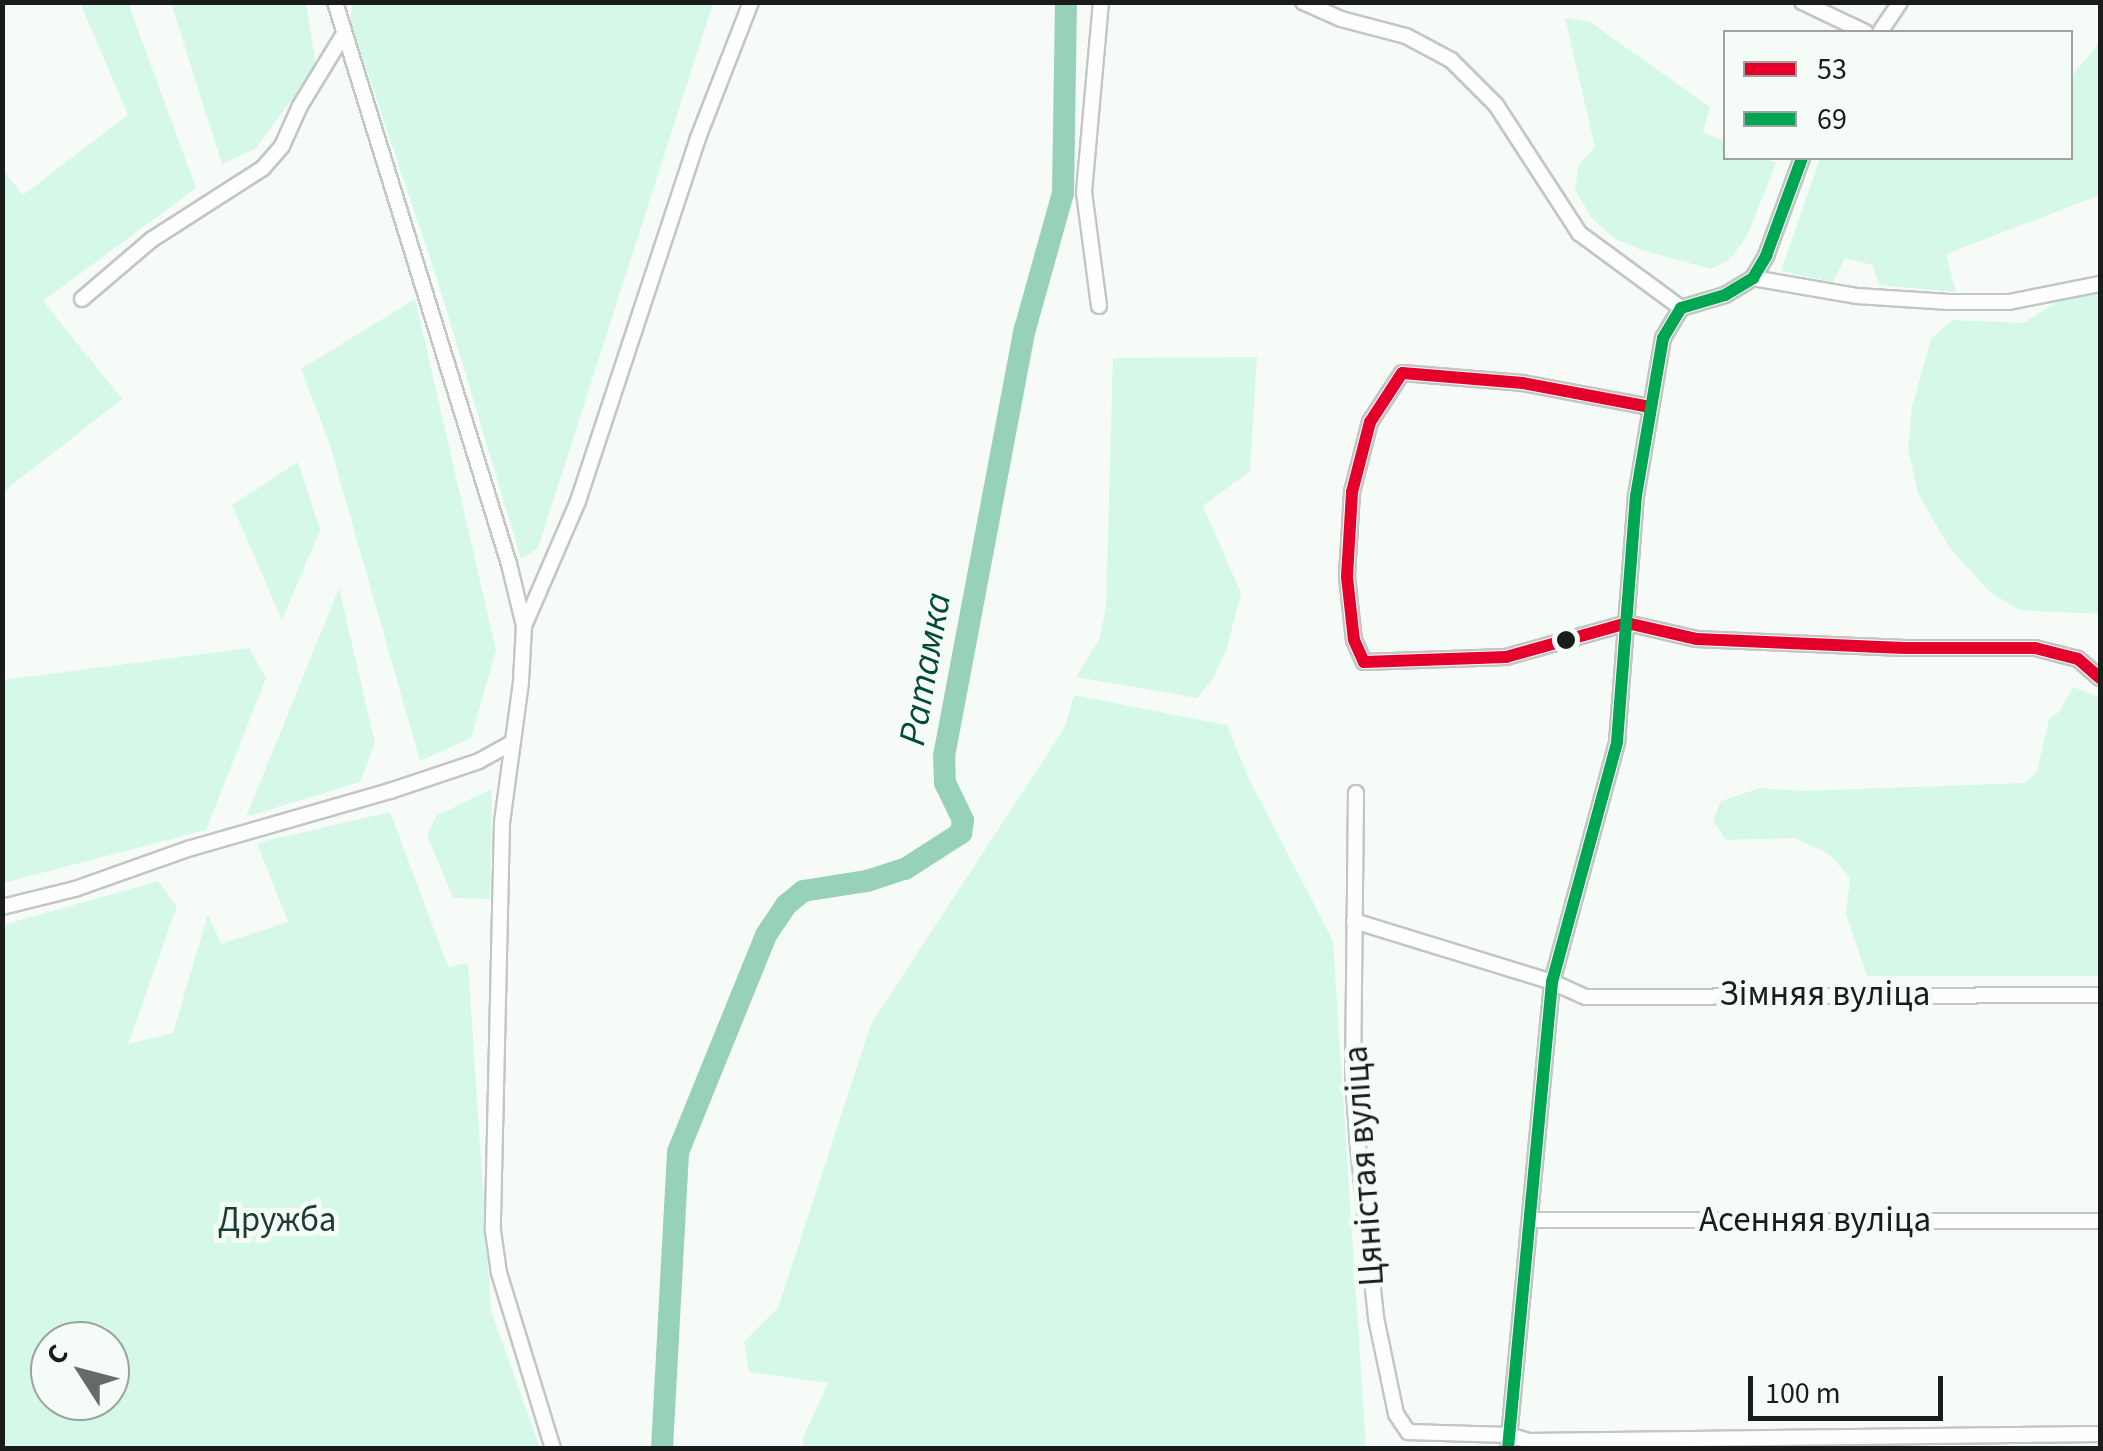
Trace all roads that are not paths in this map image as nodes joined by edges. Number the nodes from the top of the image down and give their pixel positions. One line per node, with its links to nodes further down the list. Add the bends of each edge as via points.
1 (335, 2): 9 (street)
2 (751, 2): 18 (street, via 698,138 578,501)
3 (1101, 2): 14 (street, via 1084,192)
4 (1303, 2): 15 (street, via 1406,36 1451,60 1496,105 1579,233)
5 (1802, 2): 7 (street)
6 (1900, 2): 8 (street)
7 (1860, 30)
8 (1881, 30)
9 (342, 37): 13 (street, via 282,146 262,168 151,240); 18 (street)
10 (1801, 160): 11 (street)
11 (1753, 278): 12 (street, via 1857,296 1949,302 2009,302); 15 (street)
12 (2100, 284)
13 (82, 299)
14 (1098, 306)
15 (1688, 306): 16 (street, via 1663,338)
16 (1650, 406): 17 (street); 17 (street, via 1524,383 1402,373 1370,422 1352,492 1347,577 1354,640 1364,662 1506,657)
17 (1626, 623): 19 (street, via 1697,639 2036,648 2078,659); 24 (street, via 1617,742)
18 (524, 626): 20 (street)
19 (2100, 678)
20 (510, 744): 22 (street, via 390,790); 30 (street, via 502,824 493,1231 499,1273)
21 (1356, 794): 23 (street, Цяністая вуліца)
22 (2, 907)
23 (1354, 921): 24 (street, Зімняя вуліца); 29 (street, Цяністая вуліца, via 1352,1078 1376,1318 1396,1414 1408,1432)
24 (1552, 982): 25 (street, Зімняя вуліца, via 1586,997); 26 (street)
25 (2100, 995)
26 (1530, 1220): 27 (street, Асенняя вуліца); 29 (street)
27 (2100, 1221)
28 (2100, 1434): 29 (street)
29 (1508, 1442)
30 (553, 1448)

